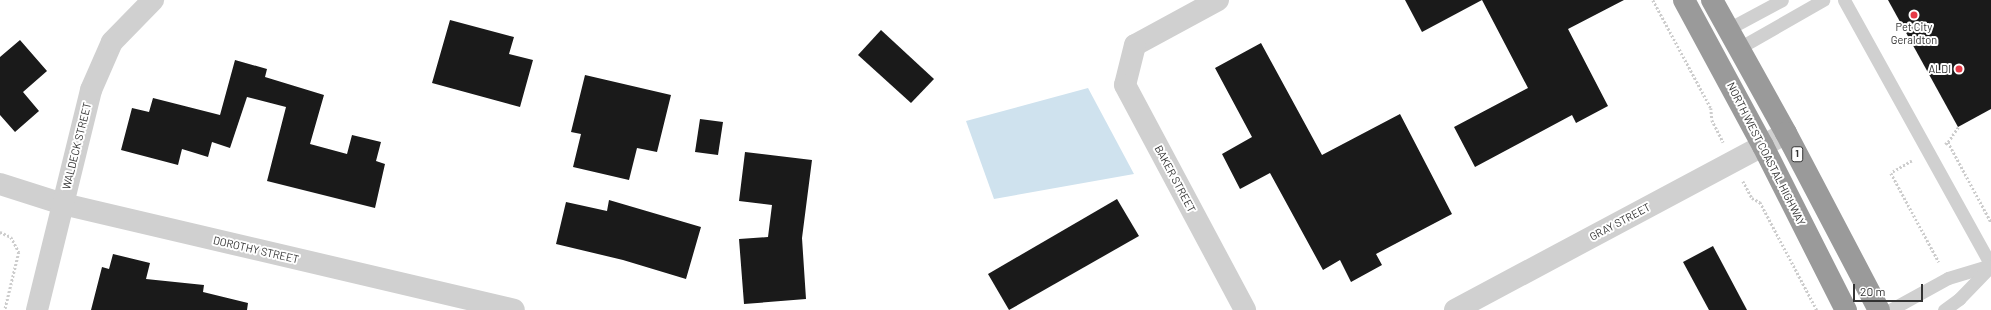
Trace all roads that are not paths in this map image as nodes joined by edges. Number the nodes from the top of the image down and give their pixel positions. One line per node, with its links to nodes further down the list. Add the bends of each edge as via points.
1 (153, 0): 12 (street, WALDECK STREET, via 112,42 90,90)
2 (1218, 0): 16 (street, BAKER STREET, via 1135,45 1125,85)
3 (1684, 0): 10 (highway, NORTH WEST COASTAL HIGHWAY)
4 (1712, 0): 8 (highway, 1)
5 (1782, 0): 8 (lane)
6 (1823, 0): 8 (lane)
7 (1844, 0): 13 (lane)
8 (1733, 38): 9 (highway, 1)
9 (1786, 133): 10 (street, GRAY STREET); 19 (highway, 1)
10 (1763, 146): 17 (street, GRAY STREET); 18 (highway, NORTH WEST COASTAL HIGHWAY)
11 (0, 184): 12 (street, DOROTHY STREET)
12 (63, 204): 14 (street, WALDECK STREET); 15 (street, DOROTHY STREET)
13 (1991, 265): 20 (lane, via 1948,278); 21 (lane, via 1959,299)
14 (37, 310)
15 (514, 310)
16 (1245, 310)
17 (1455, 310)
18 (1846, 310)
19 (1880, 310)
20 (1890, 310)
21 (1944, 310)

